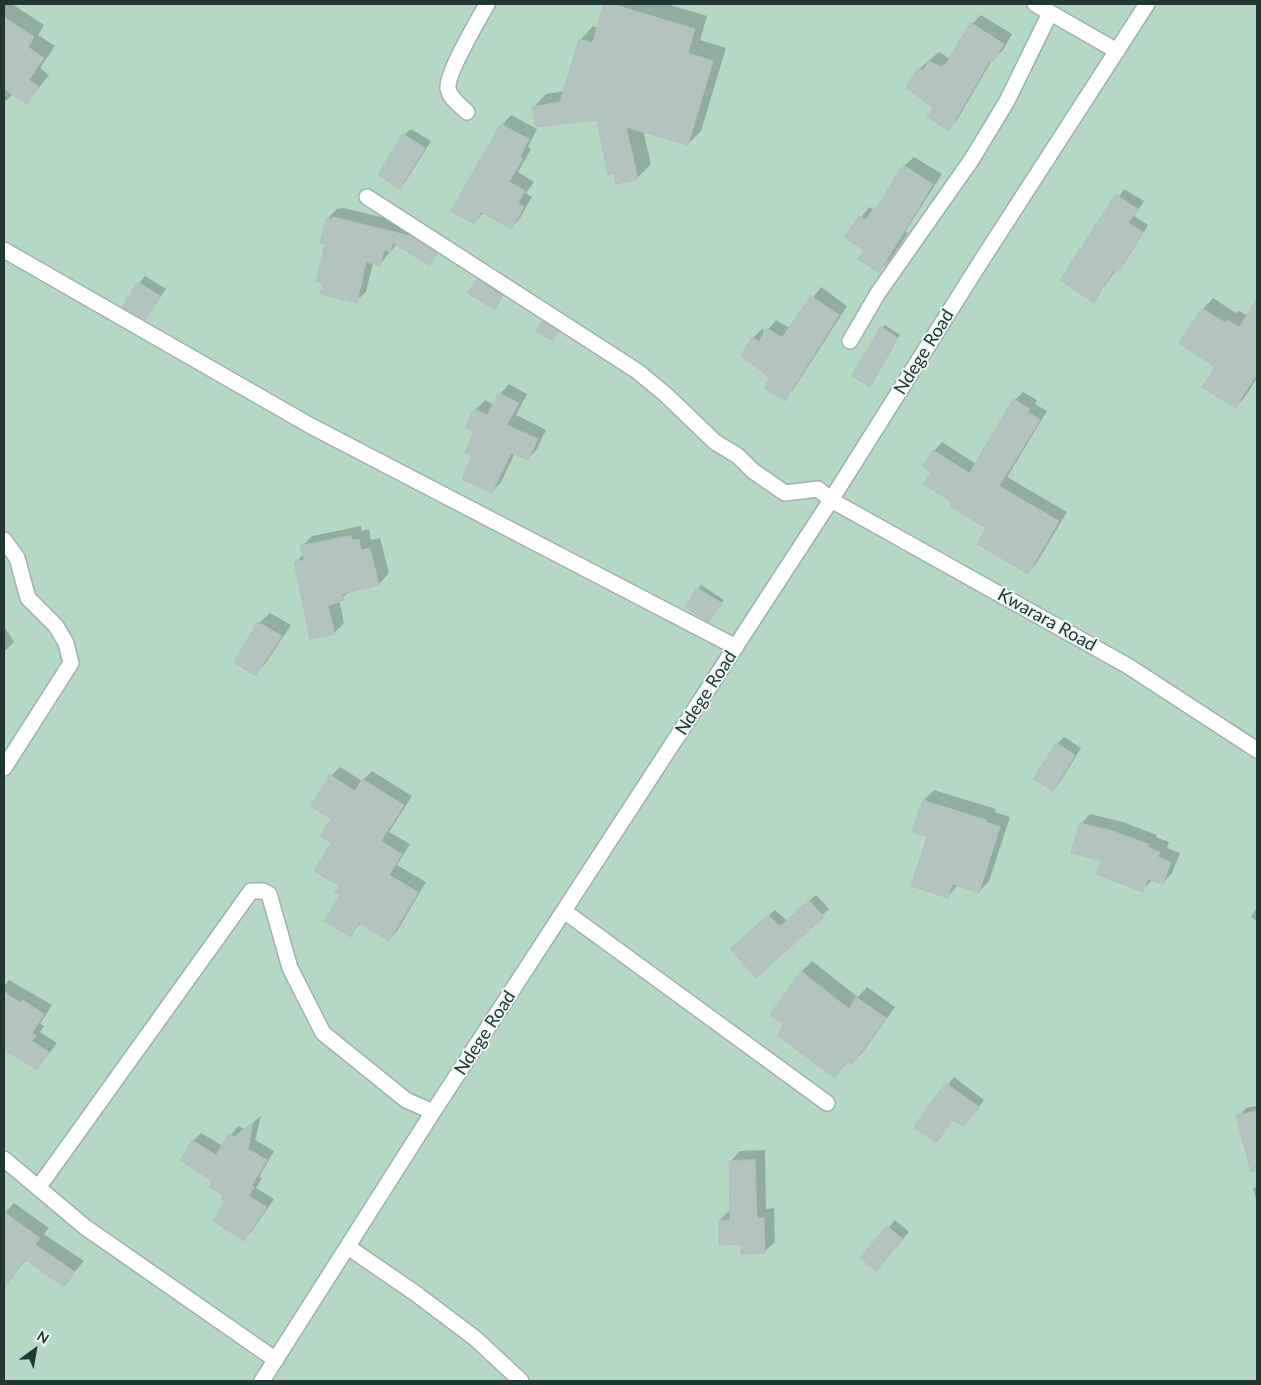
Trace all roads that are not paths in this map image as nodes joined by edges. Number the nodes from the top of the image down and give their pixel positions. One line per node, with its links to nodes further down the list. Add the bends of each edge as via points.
1 (487, 4): 6 (street, via 453,68 447,87)
2 (1035, 4): 4 (street)
3 (1147, 4): 5 (street, Ndege Road)
4 (1050, 13): 5 (street); 9 (street, via 1016,84 972,158 878,293)
5 (1117, 51): 10 (street, Ndege Road)
6 (467, 112)
7 (367, 198): 10 (street, Kwarara Road, via 637,371 715,442 785,494 818,489)
8 (4, 250): 12 (street, via 311,426)
9 (850, 341)
10 (831, 500): 12 (street, Ndege Road); 13 (street, Kwarara Road, via 1128,666)
11 (4, 540): 14 (street, via 17,558 28,598 56,626 66,643 71,664)
12 (736, 647): 15 (street, Ndege Road)
13 (1257, 750)
14 (4, 768)
15 (564, 911): 16 (street); 17 (street, Ndege Road)
16 (826, 1103)
17 (433, 1112): 19 (street, via 406,1100 323,1033 290,968 269,894 250,890); 20 (street, Ndege Road)
18 (4, 1158): 19 (street)
19 (38, 1188): 21 (street, via 85,1227)
20 (348, 1247): 21 (street, Ndege Road); 23 (street, via 476,1339)
21 (276, 1360): 22 (street, Ndege Road)
22 (262, 1381)
23 (521, 1381)

